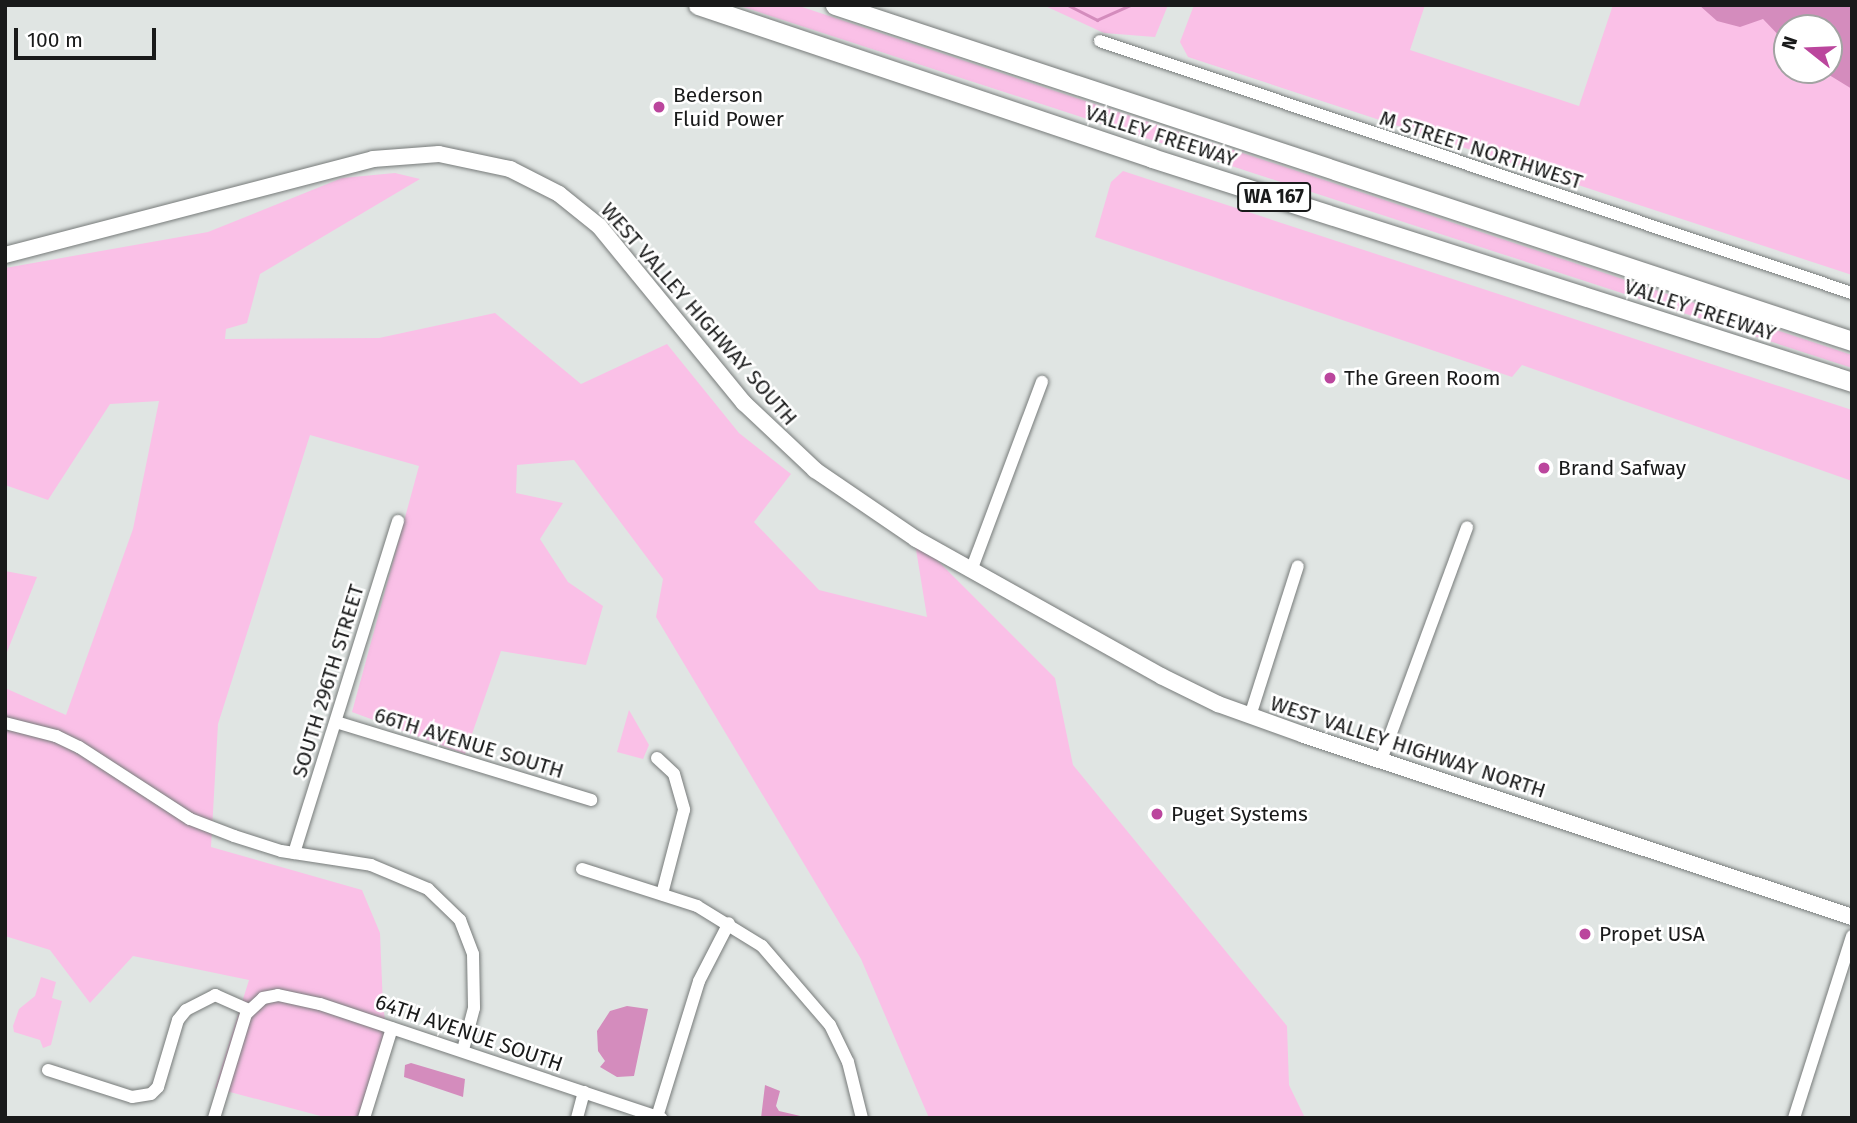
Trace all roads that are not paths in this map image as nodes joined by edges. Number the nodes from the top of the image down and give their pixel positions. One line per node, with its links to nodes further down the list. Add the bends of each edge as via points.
1 (698, 5): 8 (highway, VALLEY FREEWAY / WA 167, via 1152,158)
2 (835, 5): 6 (highway, VALLEY FREEWAY / WA 167)
3 (1100, 41): 5 (street, M STREET NORTHWEST)
4 (5, 255): 12 (main road, WEST VALLEY HIGHWAY SOUTH, via 380,157 439,154 510,169 559,194 599,226 744,403 802,460 873,513)
5 (1852, 293)
6 (1852, 341)
7 (1042, 382): 12 (street)
8 (1852, 382)
9 (398, 521): 14 (street, SOUTH 296TH STREET)
10 (1467, 527): 17 (street)
11 (1298, 566): 13 (street)
12 (972, 568): 13 (main road, WEST VALLEY HIGHWAY NORTH, via 1161,676)
13 (1250, 716): 17 (main road, WEST VALLEY HIGHWAY NORTH)
14 (336, 722): 18 (street, 66TH AVENUE SOUTH); 19 (street, SOUTH 296TH STREET)
15 (5, 723): 19 (street, via 79,747 190,819)
16 (657, 758): 21 (street, via 674,774 684,810)
17 (1381, 760): 22 (main road, WEST VALLEY HIGHWAY NORTH)
18 (591, 800)
19 (294, 853): 27 (street, via 371,865 424,886 463,925 474,966 474,1008)
20 (582, 869): 21 (street)
21 (662, 894): 23 (street)
22 (1852, 917)
23 (729, 923): 30 (street, via 699,981); 34 (street, via 762,946 830,1025 848,1062)
24 (1852, 936): 35 (street)
25 (248, 1010): 26 (street, 64TH AVENUE SOUTH, via 263,998 300,998); 28 (street, via 215,995 186,1010 178,1020 158,1087 150,1094 132,1097); 31 (street)
26 (392, 1028): 27 (street, 64TH AVENUE SOUTH); 32 (street)
27 (463, 1050): 29 (street, 64TH AVENUE SOUTH)
28 (48, 1070)
29 (584, 1093): 30 (street, 64TH AVENUE SOUTH); 33 (street)
30 (659, 1117)
31 (214, 1118)
32 (365, 1118)
33 (577, 1118)
34 (862, 1118)
35 (1794, 1118)

